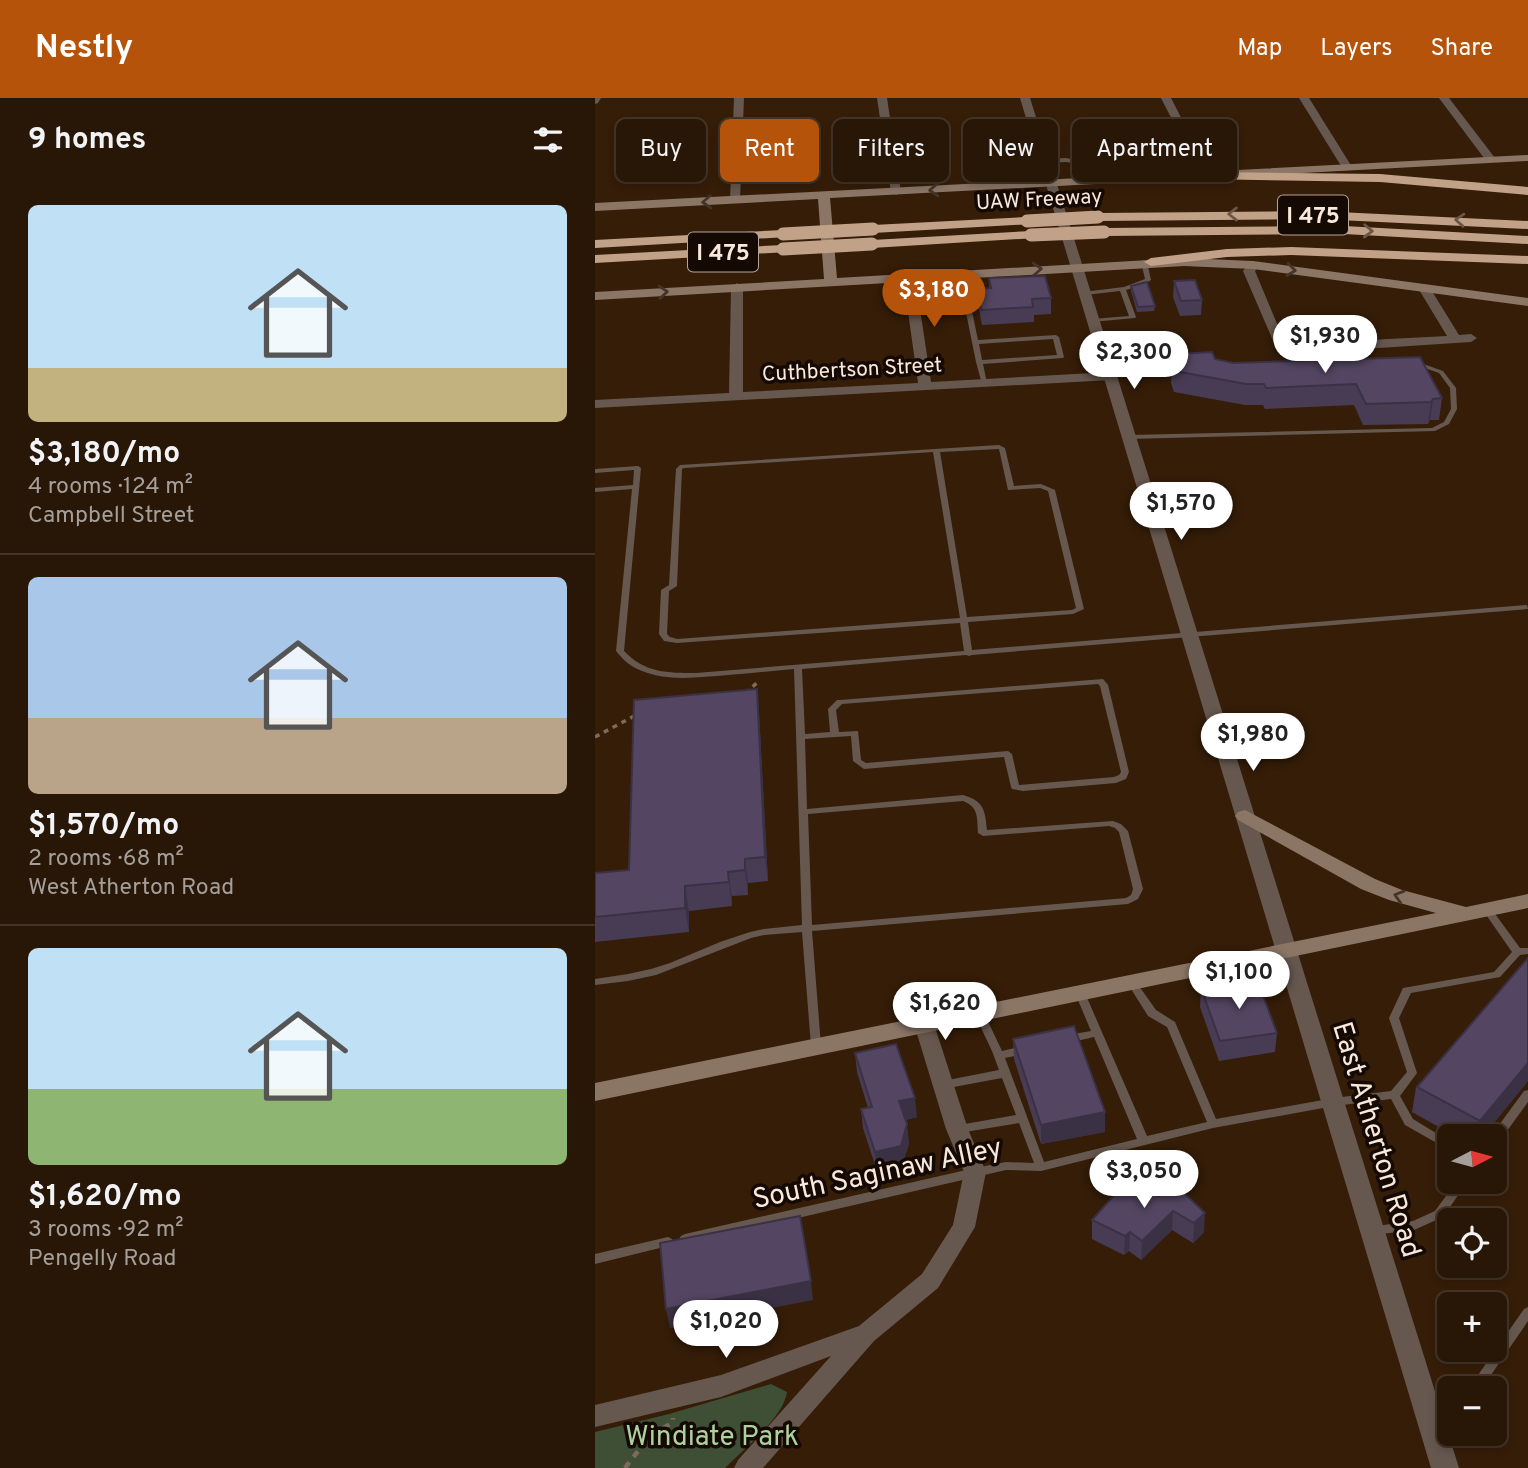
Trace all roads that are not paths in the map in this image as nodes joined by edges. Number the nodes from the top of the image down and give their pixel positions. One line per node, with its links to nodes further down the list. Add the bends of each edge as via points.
1 (739, 98): 19 (street)
2 (882, 98): 17 (street)
3 (1024, 98): 7 (street, East Atherton Road)
4 (1166, 98): 8 (street)
5 (1304, 98): 11 (street)
6 (1444, 98): 10 (street)
7 (1031, 119)
8 (1177, 119)
9 (1528, 158): 10 (main road)
10 (1492, 160): 11 (main road)
11 (1347, 167): 12 (main road)
12 (1237, 174)
13 (1237, 176): 16 (highway, via 1380,178)
14 (1072, 182): 15 (main road)
15 (1051, 183): 17 (main road, one-way to 17); 29 (street, East Atherton Road)
16 (1528, 191)
17 (896, 192): 18 (main road)
18 (824, 195): 19 (main road); 32 (main road)
19 (735, 200): 20 (main road, one-way to 20)
20 (595, 208)
21 (1528, 225): 22 (highway, UAW Freeway / I 475, one-way to 22, bridge, via 1317,215 1098,217)
22 (872, 236): 23 (highway, UAW Freeway / I 475, one-way to 23, bridge, via 1308,229); 24 (highway, UAW Freeway / I 475, bridge, via 783,234); 25 (highway, UAW Freeway / I 475, bridge, via 783,249)
23 (1528, 240)
24 (595, 243)
25 (595, 260)
26 (1528, 260): 27 (highway, via 1291,251)
27 (1147, 262): 28 (main road); 29 (main road); 35 (lane, via 1148,280)
28 (1252, 265): 34 (main road, one-way to 34); 41 (street, via 1249,271 1278,341 1287,347)
29 (1077, 267): 30 (main road, one-way to 29); 36 (street, East Atherton Road)
30 (961, 273): 31 (main road); 42 (lane)
31 (909, 276): 32 (main road); 47 (street)
32 (831, 281): 33 (main road)
33 (737, 287): 37 (main road, one-way to 33); 48 (street)
34 (1424, 288): 38 (main road); 41 (street)
35 (1123, 291): 36 (lane); 39 (lane, via 1133,317)
36 (1085, 293): 39 (street, East Atherton Road)
37 (595, 296)
38 (1528, 302)
39 (1093, 321): 45 (street, East Atherton Road)
40 (1471, 338): 41 (street)
41 (1455, 339)
42 (975, 342): 43 (lane); 43 (lane, via 1056,337 1061,357)
43 (979, 362): 46 (lane)
44 (1404, 363): 50 (lane, via 1441,372 1453,388 1454,409 1447,423 1433,430)
45 (1111, 376): 46 (street, Cuthbertson Street); 50 (street, East Atherton Road)
46 (984, 383): 47 (street, Cuthbertson Street)
47 (925, 386): 48 (street, Cuthbertson Street)
48 (736, 396): 49 (street, Cuthbertson Street)
49 (595, 404)
50 (1129, 437): 57 (street, East Atherton Road)
51 (936, 450): 56 (lane); 56 (lane, via 1002,448 1011,488 1051,490 1080,609); 56 (lane, via 679,468 673,586 666,590 663,634 677,641)
52 (595, 471): 53 (lane, via 638,468)
53 (636, 487): 54 (lane); 59 (lane, via 620,651 630,663 662,675)
54 (595, 490)
55 (1527, 607): 57 (lane)
56 (964, 620): 58 (lane)
57 (1191, 637): 58 (lane); 63 (street, East Atherton Road)
58 (969, 654): 59 (lane)
59 (798, 667): 61 (lane)
60 (835, 734): 60 (lane, via 855,733 857,761 864,766 1008,754 1013,782 1023,788 1116,780 1125,772 1100,681 840,702 832,709); 61 (lane)
61 (800, 737): 62 (lane)
62 (803, 812): 67 (lane); 67 (lane, via 963,798 979,805 983,834 1110,823 1123,831 1138,889 1128,901)
63 (1245, 816): 66 (main road, one-way to 63, via 1375,887); 68 (street, East Atherton Road)
64 (1528, 901): 65 (main road)
65 (1487, 909): 66 (main road); 69 (lane)
66 (1465, 913): 68 (main road)
67 (807, 929): 71 (lane, via 737,937 662,970); 77 (lane)
68 (1286, 950): 70 (main road); 85 (street, East Atherton Road)
69 (1523, 952): 84 (lane, via 1497,975 1407,990 1394,1018 1412,1073)
70 (1131, 981): 72 (main road); 88 (lane, via 1152,1013 1171,1025)
71 (595, 982)
72 (1080, 993): 73 (main road); 75 (lane)
73 (979, 1013): 74 (main road); 79 (lane)
74 (924, 1024): 77 (main road); 81 (street)
75 (1097, 1033): 76 (lane); 91 (lane)
76 (1060, 1041)
77 (816, 1046): 82 (main road)
78 (1036, 1047): 79 (lane)
79 (999, 1055): 80 (lane)
80 (1006, 1073): 81 (lane); 86 (lane)
81 (943, 1085): 89 (street)
82 (595, 1092)
83 (1528, 1094): 87 (lane)
84 (1394, 1095): 85 (lane, South Saginaw Alley); 90 (lane, via 1409,1122)
85 (1334, 1102): 88 (lane, South Saginaw Alley); 95 (street, East Atherton Road)
86 (1023, 1118): 89 (lane); 92 (lane)
87 (1506, 1124)
88 (1213, 1125): 91 (lane, South Saginaw Alley)
89 (957, 1129): 93 (street)
90 (1437, 1139)
91 (1144, 1142): 92 (lane, South Saginaw Alley)
92 (1041, 1167): 93 (lane, South Saginaw Alley, via 1006,1166)
93 (975, 1172): 96 (lane, South Saginaw Alley); 98 (street, via 964,1227 930,1281)
94 (1454, 1194): 95 (lane, via 1439,1214 1414,1225)
95 (1373, 1230): 101 (street, East Atherton Road)
96 (595, 1259)
97 (1528, 1312): 99 (lane)
98 (866, 1334): 100 (street, via 721,1386); 103 (street)
99 (1483, 1376)
100 (595, 1416)
101 (1437, 1416)
102 (1444, 1446): 104 (street, East Atherton Road)
103 (747, 1468)
104 (1445, 1468)

